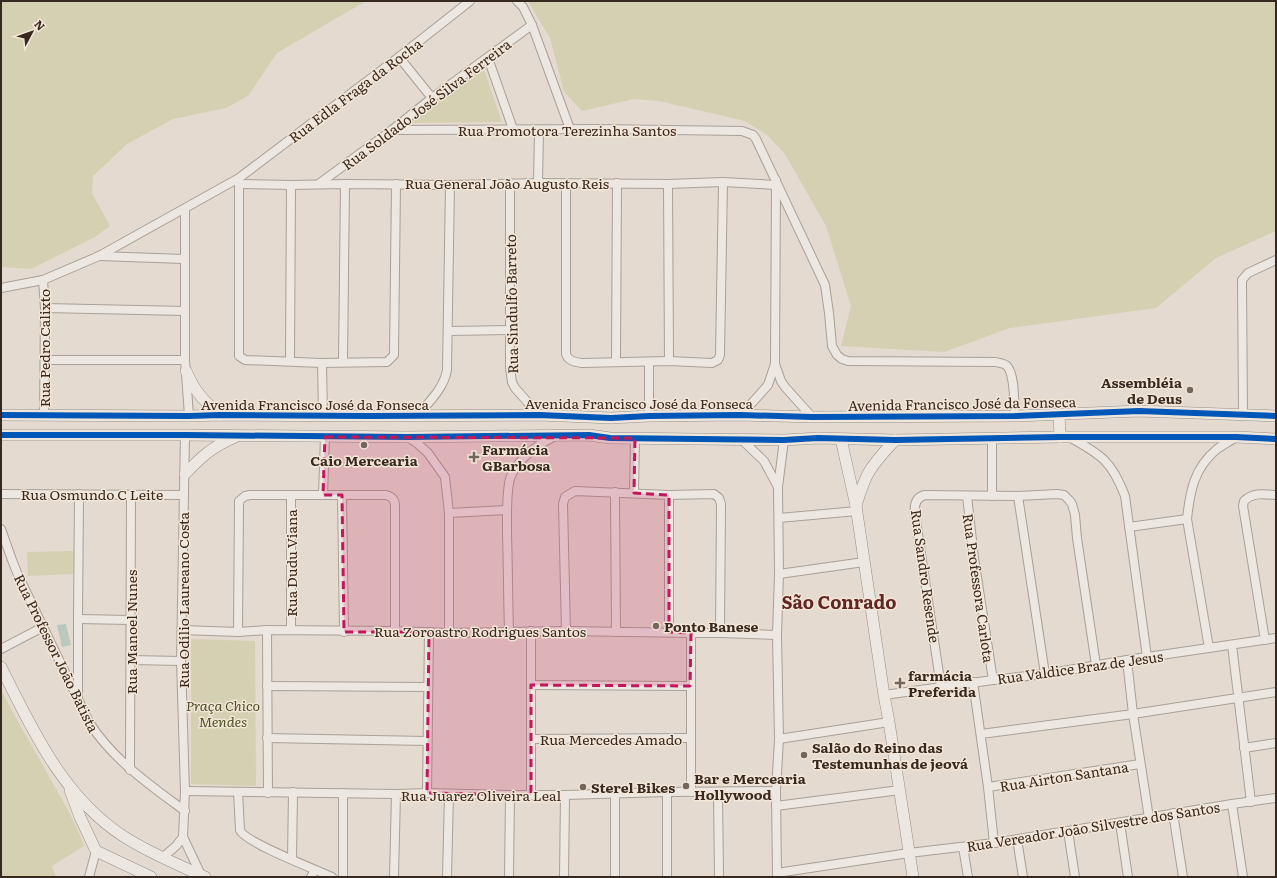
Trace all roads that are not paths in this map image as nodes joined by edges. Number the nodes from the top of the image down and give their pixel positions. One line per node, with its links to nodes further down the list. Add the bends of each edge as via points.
1 (470, 1): 4 (street, Rua Edla Fraga da Rocha)
2 (517, 1): 3 (street)
3 (532, 25): 5 (street, Rua Soldado José Silva Ferreira); 8 (street)
4 (398, 57): 6 (street); 11 (street, Rua Edla Fraga da Rocha)
5 (488, 58): 6 (street, Rua Soldado José Silva Ferreira); 7 (street)
6 (432, 98): 9 (street, Rua Soldado José Silva Ferreira)
7 (513, 129): 9 (street, Rua Promotora Terezinha Santos); 10 (street, Rua Promotora Terezinha Santos)
8 (570, 129): 10 (street, Rua Promotora Terezinha Santos); 13 (street, Rua Promotora Terezinha Santos, via 742,131 756,139)
9 (392, 130): 18 (street, Rua Soldado José Silva Ferreira)
10 (539, 130): 15 (street)
11 (239, 181): 22 (street, Rua General João Augusto Reis); 24 (street, Rua Edla Fraga da Rocha); 35 (street, via 239,356 245,360)
12 (723, 182): 13 (street, Rua General João Augusto Reis); 21 (street, Rua General João Augusto Reis); 39 (street, via 720,357 712,363)
13 (776, 182): 41 (street); 57 (street, via 825,285 832,346 837,355 848,361 1002,363 1012,375)
14 (510, 183): 15 (street, Rua General João Augusto Reis); 23 (street, Rua General João Augusto Reis); 32 (street, Rua Sindulfo Barreto)
15 (538, 183): 16 (street, Rua General João Augusto Reis)
16 (566, 183): 17 (street, Rua General João Augusto Reis); 36 (street, via 567,356 582,363)
17 (617, 183): 21 (street, Rua General João Augusto Reis); 36 (street)
18 (320, 184): 19 (street, Rua General João Augusto Reis); 22 (street, Rua General João Augusto Reis)
19 (345, 184): 20 (street, Rua General João Augusto Reis); 37 (street)
20 (396, 184): 23 (street, Rua General João Augusto Reis); 37 (street, via 394,355 387,362)
21 (668, 184): 39 (street)
22 (291, 185): 35 (street)
23 (450, 186): 33 (street)
24 (185, 209): 25 (street, Rua Edla Fraga da Rocha); 26 (street)
25 (99, 256): 26 (street); 28 (street, Rua Edla Fraga da Rocha)
26 (184, 259): 31 (street)
27 (1276, 260): 50 (street, via 1248,273 1242,280)
28 (43, 280): 29 (street, Rua Edla Fraga da Rocha); 30 (street, Rua Pedro Calixto)
29 (1, 288)
30 (45, 308): 31 (street); 34 (street, Rua Pedro Calixto)
31 (185, 310): 42 (street)
32 (510, 330): 33 (street); 48 (street, Rua Sindulfo Barreto, via 512,382)
33 (449, 331): 47 (street, via 446,376 437,393)
34 (45, 360): 42 (street); 45 (street, Rua Pedro Calixto)
35 (290, 361): 40 (street)
36 (616, 361): 38 (street)
37 (343, 362): 40 (street)
38 (649, 362): 39 (street); 56 (street)
39 (669, 362)
40 (322, 363): 54 (street)
41 (775, 364): 49 (street, via 768,385); 59 (street, via 785,387)
42 (186, 365): 46 (main road, via 196,390); 51 (street)
43 (1059, 414): 50 (main road, Avenida Francisco José da Fonseca, via 1139,412); 57 (main road, Avenida Francisco José da Fonseca); 74 (main road)
44 (1, 415): 45 (main road, Avenida Francisco José da Fonseca)
45 (44, 415): 51 (main road, Avenida Francisco José da Fonseca)
46 (220, 415): 51 (main road, Avenida Francisco José da Fonseca); 52 (main road, Avenida Francisco José da Fonseca)
47 (418, 415): 48 (main road, Avenida Francisco José da Fonseca); 54 (main road, Avenida Francisco José da Fonseca)
48 (539, 415): 55 (main road, Avenida Francisco José da Fonseca)
49 (740, 415): 56 (main road, Avenida Francisco José da Fonseca); 59 (main road, Avenida Francisco José da Fonseca)
50 (1243, 415): 58 (main road, Avenida Francisco José da Fonseca)
51 (189, 416)
52 (261, 416): 53 (main road, Avenida Francisco José da Fonseca); 64 (main road, via 264,428)
53 (280, 416): 54 (main road, Avenida Francisco José da Fonseca); 65 (main road, via 272,425)
54 (323, 416)
55 (595, 416): 60 (main road, Avenida Francisco José da Fonseca); 67 (main road, via 600,421 599,428)
56 (648, 416): 60 (main road, Avenida Francisco José da Fonseca)
57 (1015, 416): 59 (main road, Avenida Francisco José da Fonseca)
58 (1276, 416)
59 (812, 417)
60 (611, 418): 71 (main road, via 606,429)
61 (1, 435): 62 (main road)
62 (185, 435): 63 (main road); 80 (street, Rua Odílio Laureano Costa)
63 (238, 435): 64 (main road); 80 (main road, via 204,454)
64 (261, 436): 65 (main road)
65 (276, 436): 68 (main road)
66 (553, 436): 67 (main road); 69 (main road); 97 (street, via 534,447 517,465 510,479)
67 (589, 436): 71 (main road)
68 (325, 437): 69 (main road); 89 (street)
69 (408, 437): 98 (street, via 424,449 444,474)
70 (1236, 437): 74 (main road); 77 (main road); 100 (street, via 1217,450 1198,472 1189,498)
71 (610, 438): 72 (main road)
72 (635, 438): 75 (main road); 83 (street)
73 (992, 438): 74 (main road); 79 (main road); 94 (street)
74 (1065, 438): 101 (street, via 1092,449 1105,459 1114,471 1125,496)
75 (741, 439): 78 (main road); 81 (street, via 764,461)
76 (841, 439): 78 (main road); 79 (main road); 96 (main road)
77 (1276, 439)
78 (784, 440): 81 (street)
79 (895, 440): 96 (main road, via 868,472)
80 (184, 474): 87 (street, Rua Odílio Laureano Costa)
81 (778, 487): 99 (street)
82 (615, 492): 83 (street); 114 (street, via 575,491 568,494 563,501); 118 (street)
83 (634, 493): 91 (street)
84 (1, 494): 85 (street, Rua Osmundo C Leite)
85 (79, 494): 86 (street, Rua Osmundo C Leite); 105 (street)
86 (131, 495): 87 (street, Rua Osmundo C Leite); 106 (street, Rua Manoel Nunes)
87 (184, 495): 108 (street, Rua Odílio Laureano Costa)
88 (291, 495): 89 (street); 110 (street, Rua Dudu Viana); 115 (street, via 245,496 239,501)
89 (322, 495): 90 (street)
90 (342, 495): 111 (street, via 386,495 394,500); 116 (street)
91 (669, 495): 119 (street); 120 (street, via 714,494 720,500)
92 (1276, 495): 125 (street, via 1252,495 1244,501 1243,506)
93 (967, 496): 94 (street, Rua Sandro Resende); 136 (street, Rua Professora Carlota); 142 (street, Rua Sandro Resende, via 925,495 918,499 914,506)
94 (992, 496): 95 (street, Rua Sandro Resende)
95 (1018, 496): 133 (street, Rua Sandro Resende, via 1064,495 1072,504); 135 (street)
96 (856, 508): 99 (street); 103 (main road)
97 (507, 510): 98 (street); 112 (street)
98 (449, 513): 121 (street)
99 (779, 518): 104 (street)
100 (1187, 519): 101 (street); 127 (street)
101 (1129, 527): 129 (street)
102 (1, 529): 107 (street, Rua Professor João Batista, via 12,560)
103 (864, 562): 104 (street); 144 (main road)
104 (779, 574): 123 (street)
105 (78, 619): 106 (street); 146 (street)
106 (130, 620): 130 (street, Rua Manoel Nunes)
107 (43, 627): 128 (street); 146 (street, Rua Professor João Batista)
108 (182, 630): 115 (street, Rua Zoroastro Rodrigues Santos); 132 (street, Rua Odílio Laureano Costa)
109 (267, 630): 110 (street, Rua Zoroastro Rodrigues Santos); 115 (street, Rua Zoroastro Rodrigues Santos); 139 (street)
110 (291, 630): 116 (street, Rua Zoroastro Rodrigues Santos)
111 (395, 631): 116 (street, Rua Zoroastro Rodrigues Santos); 117 (street, Rua Zoroastro Rodrigues Santos)
112 (509, 631): 113 (street, Rua Zoroastro Rodrigues Santos); 121 (street, Rua Zoroastro Rodrigues Santos)
113 (531, 631): 114 (street, Rua Zoroastro Rodrigues Santos); 138 (street)
114 (566, 631): 118 (street, Rua Zoroastro Rodrigues Santos)
115 (238, 632)
116 (344, 632)
117 (429, 632): 121 (street, Rua Zoroastro Rodrigues Santos); 141 (street)
118 (616, 632): 119 (street, Rua Zoroastro Rodrigues Santos)
119 (669, 632): 122 (street, Rua Zoroastro Rodrigues Santos)
120 (720, 632): 122 (street, Rua Zoroastro Rodrigues Santos); 123 (street, Rua Zoroastro Rodrigues Santos)
121 (450, 633)
122 (691, 633): 140 (street)
123 (778, 635): 153 (street)
124 (1276, 638): 125 (street, Rua Valdice Braz de Jesus)
125 (1265, 640): 126 (street, Rua Valdice Braz de Jesus)
126 (1232, 645): 127 (street, Rua Valdice Braz de Jesus); 145 (street)
127 (1209, 648): 129 (street, Rua Valdice Braz de Jesus)
128 (1, 649)
129 (1148, 657): 131 (street, Rua Valdice Braz de Jesus)
130 (131, 660): 132 (street); 158 (street, Rua Manoel Nunes)
131 (1127, 660): 133 (street, Rua Valdice Braz de Jesus); 147 (street)
132 (181, 661): 162 (street, Rua Odílio Laureano Costa)
133 (1096, 665): 135 (street, Rua Valdice Braz de Jesus)
134 (1, 667): 159 (main road, via 31,727)
135 (1045, 674): 136 (street, Rua Valdice Braz de Jesus)
136 (992, 680): 137 (street, Rua Valdice Braz de Jesus)
137 (973, 682): 142 (street, Rua Valdice Braz de Jesus); 149 (street)
138 (531, 685): 140 (street); 152 (street)
139 (267, 686): 141 (street); 150 (street)
140 (690, 686): 151 (street)
141 (428, 687): 154 (street)
142 (941, 687): 144 (street, Rua Valdice Braz de Jesus)
143 (1276, 692): 145 (street)
144 (884, 695): 148 (main road)
145 (1238, 698): 147 (street); 156 (street)
146 (78, 699): 158 (street, Rua Professor João Batista, via 88,722)
147 (1133, 714): 149 (street); 157 (street)
148 (889, 722): 153 (street); 161 (main road)
149 (981, 734): 160 (street)
150 (267, 738): 154 (street); 169 (street)
151 (690, 738): 152 (street, Rua Mercedes Amado); 167 (street)
152 (532, 739): 176 (street)
153 (779, 739): 163 (street)
154 (427, 741): 171 (street)
155 (1276, 743): 156 (street)
156 (1244, 748): 179 (street)
157 (1140, 764): 160 (street, Rua Airton Santana); 185 (street)
158 (130, 770): 182 (street, Rua Professor João Batista)
159 (69, 786): 184 (main road); 188 (main road)
160 (988, 787): 191 (street)
161 (900, 790): 181 (street); 194 (main road)
162 (185, 791): 164 (street, Rua Juarez Oliveira Leal); 182 (street, Rua Odílio Laureano Costa)
163 (776, 791): 168 (street, Rua Juarez Oliveira Leal); 181 (street)
164 (238, 792): 169 (street, Rua Juarez Oliveira Leal); 196 (street, via 240,833)
165 (293, 792): 169 (street, Rua Juarez Oliveira Leal); 170 (street, Rua Juarez Oliveira Leal); 196 (street)
166 (668, 792): 167 (street, Rua Juarez Oliveira Leal); 174 (street, Rua Juarez Oliveira Leal); 209 (street)
167 (691, 792): 168 (street, Rua Juarez Oliveira Leal)
168 (718, 792): 210 (street)
169 (268, 793)
170 (343, 793): 172 (street, Rua Juarez Oliveira Leal); 203 (street)
171 (427, 793): 172 (street, Rua Juarez Oliveira Leal); 173 (street, Rua Juarez Oliveira Leal)
172 (396, 794): 204 (street)
173 (449, 794): 175 (street, Rua Juarez Oliveira Leal); 205 (street)
174 (614, 794): 177 (street, Rua Juarez Oliveira Leal); 208 (street)
175 (510, 795): 176 (street, Rua Juarez Oliveira Leal); 206 (street)
176 (531, 795): 177 (street, Rua Juarez Oliveira Leal)
177 (564, 795): 207 (street)
178 (1276, 798): 179 (street, Rua Vereador João Silvestre dos Santos)
179 (1251, 802): 180 (street, Rua Vereador João Silvestre dos Santos)
180 (1232, 804): 183 (street, Rua Vereador João Silvestre dos Santos); 217 (street)
181 (776, 806): 198 (street)
182 (185, 811): 189 (street, Rua Odílio Laureano Costa)
183 (1173, 813): 185 (street, Rua Vereador João Silvestre dos Santos); 216 (street)
184 (96, 815): 188 (main road, via 90,819); 195 (main road, via 122,835)
185 (1149, 818): 186 (street, Rua Vereador João Silvestre dos Santos)
186 (1120, 823): 187 (street, Rua Vereador João Silvestre dos Santos); 215 (street)
187 (1068, 831): 190 (street, Rua Vereador João Silvestre dos Santos); 214 (street)
188 (88, 833): 193 (main road)
189 (184, 837): 195 (street); 199 (street)
190 (1018, 839): 191 (street, Rua Vereador João Silvestre dos Santos); 213 (street)
191 (994, 842): 192 (street, Rua Vereador João Silvestre dos Santos)
192 (963, 847): 194 (street, Rua Vereador João Silvestre dos Santos); 212 (street)
193 (96, 851): 200 (street); 201 (main road)
194 (909, 852): 198 (street, Rua Vereador João Silvestre dos Santos); 211 (main road)
195 (162, 858): 199 (main road)
196 (292, 859): 197 (street)
197 (313, 873): 202 (street)
198 (777, 875)
199 (203, 876)
200 (90, 877)
201 (151, 877)
202 (332, 877)
203 (343, 877)
204 (394, 877)
205 (447, 877)
206 (509, 877)
207 (564, 877)
208 (615, 877)
209 (667, 877)
210 (719, 877)
211 (913, 877)
212 (968, 877)
213 (1023, 877)
214 (1075, 877)
215 (1128, 877)
216 (1182, 877)
217 (1243, 877)

